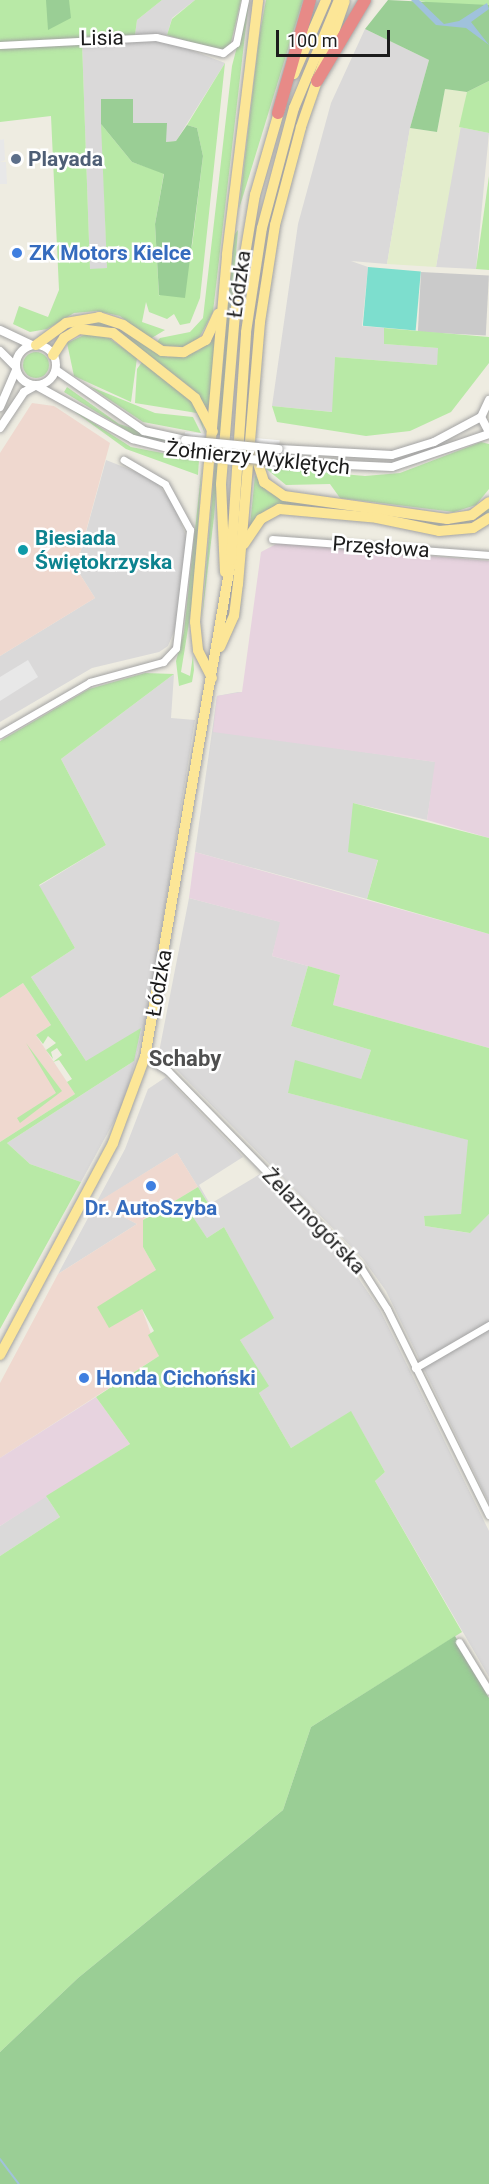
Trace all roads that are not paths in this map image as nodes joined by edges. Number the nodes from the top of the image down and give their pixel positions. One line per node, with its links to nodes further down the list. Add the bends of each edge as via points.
1 (244, 0): 8 (street, Lisia, via 233,48 221,53 156,37)
2 (258, 0): 11 (main road)
3 (310, 0): 10 (highway)
4 (326, 0): 10 (main road, Łódzka)
5 (339, 0): 35 (main road, Łódzka, via 294,108 262,228 246,333)
6 (346, 0): 9 (main road)
7 (364, 0): 9 (highway)
8 (0, 45)
9 (317, 81): 26 (main road, via 275,225)
10 (278, 113): 35 (main road, Łódzka, via 246,238 226,384 220,513)
11 (224, 293): 13 (main road, via 206,340 184,352 162,351); 24 (main road)
12 (0, 330): 14 (street)
13 (128, 336): 14 (main road, via 112,320 85,317 66,323); 16 (main road, via 80,329 64,338); 24 (main road, via 153,364 195,398)
14 (35, 345): 16 (street); 17 (street, via 21,351)
15 (0, 351): 17 (street)
16 (53, 355): 18 (street)
17 (16, 368): 19 (street, via 23,381); 21 (street)
18 (56, 370): 19 (street); 22 (street, Żołnierzy Wyklętych, bridge, via 144,431 185,441 392,455 434,442)
19 (36, 386): 23 (street, via 24,392); 25 (street, Żołnierzy Wyklętych, bridge, via 133,439 184,452 278,462 392,467)
20 (489, 400): 22 (street)
21 (0, 407)
22 (481, 417): 25 (street)
23 (0, 428)
24 (214, 433): 37 (main road, via 195,622 201,662)
25 (489, 433)
26 (251, 438): 29 (main road, via 258,471 271,490); 33 (main road)
27 (124, 460): 38 (street, via 165,484 191,532 181,634 172,655 155,664 90,682)
28 (489, 502): 30 (main road, via 472,514 447,519)
29 (326, 507): 30 (main road); 33 (main road, via 271,512)
30 (351, 509): 31 (main road, via 447,531 473,528)
31 (489, 518)
32 (272, 539): 34 (street, Przęsłowa)
33 (242, 547): 36 (main road, via 234,616)
34 (489, 555)
35 (226, 581): 36 (main road, Łódzka)
36 (214, 661): 37 (main road, Łódzka)
37 (212, 678): 39 (main road, Łódzka)
38 (0, 734)
39 (145, 1057): 41 (main road, Łódzka, via 110,1151); 42 (street, Żelaznogórska, via 162,1065 354,1258 381,1297)
40 (489, 1325): 42 (street)
41 (0, 1355)
42 (415, 1368): 43 (street, Żelaznogórska)
43 (489, 1515)
44 (459, 1642): 45 (street)
45 (489, 1691)

